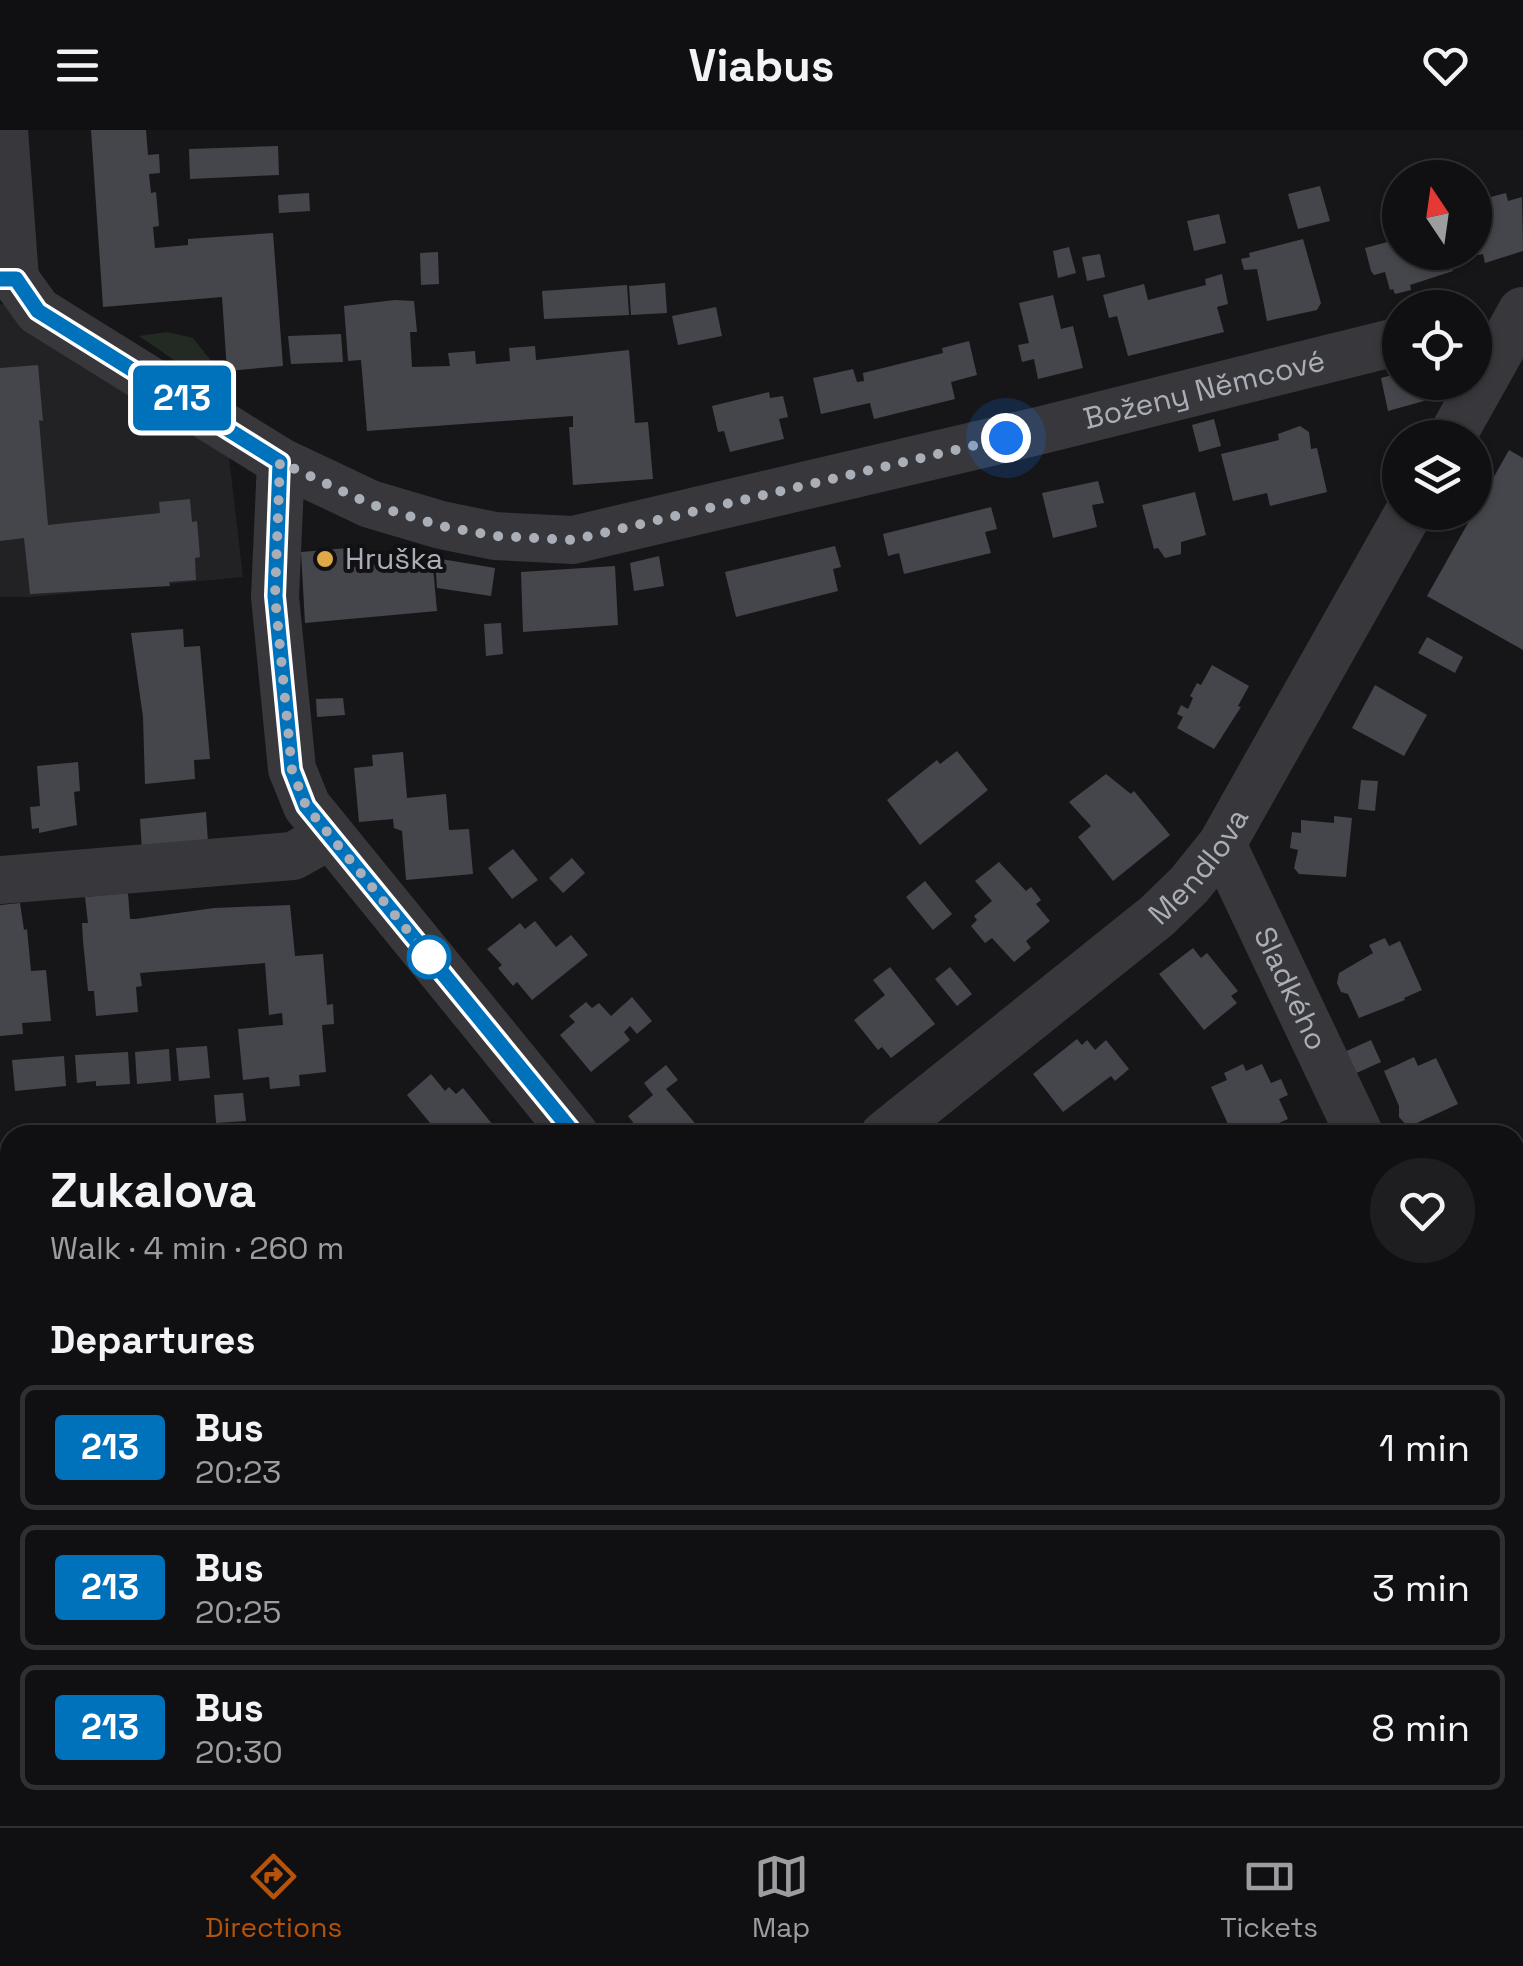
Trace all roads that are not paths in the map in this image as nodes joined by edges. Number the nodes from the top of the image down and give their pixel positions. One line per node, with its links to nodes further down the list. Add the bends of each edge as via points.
1 (4, 130): 2 (street)
2 (8, 279): 7 (street, Boženy Němcové, via 38,311)
3 (1522, 311): 4 (street); 6 (street)
4 (1492, 319)
5 (1382, 345): 7 (street, Boženy Němcové, via 573,540 441,526 370,504)
6 (1461, 420)
7 (280, 462): 9 (street, via 275,596 292,770 306,806)
8 (1398, 530): 10 (street, Mendlova)
9 (330, 836): 11 (street, via 293,856); 12 (street)
10 (1222, 844): 13 (street, Mendlova, via 1157,916); 14 (street, Sladkého)
11 (0, 880)
12 (567, 1125)
13 (896, 1125)
14 (1355, 1125)

